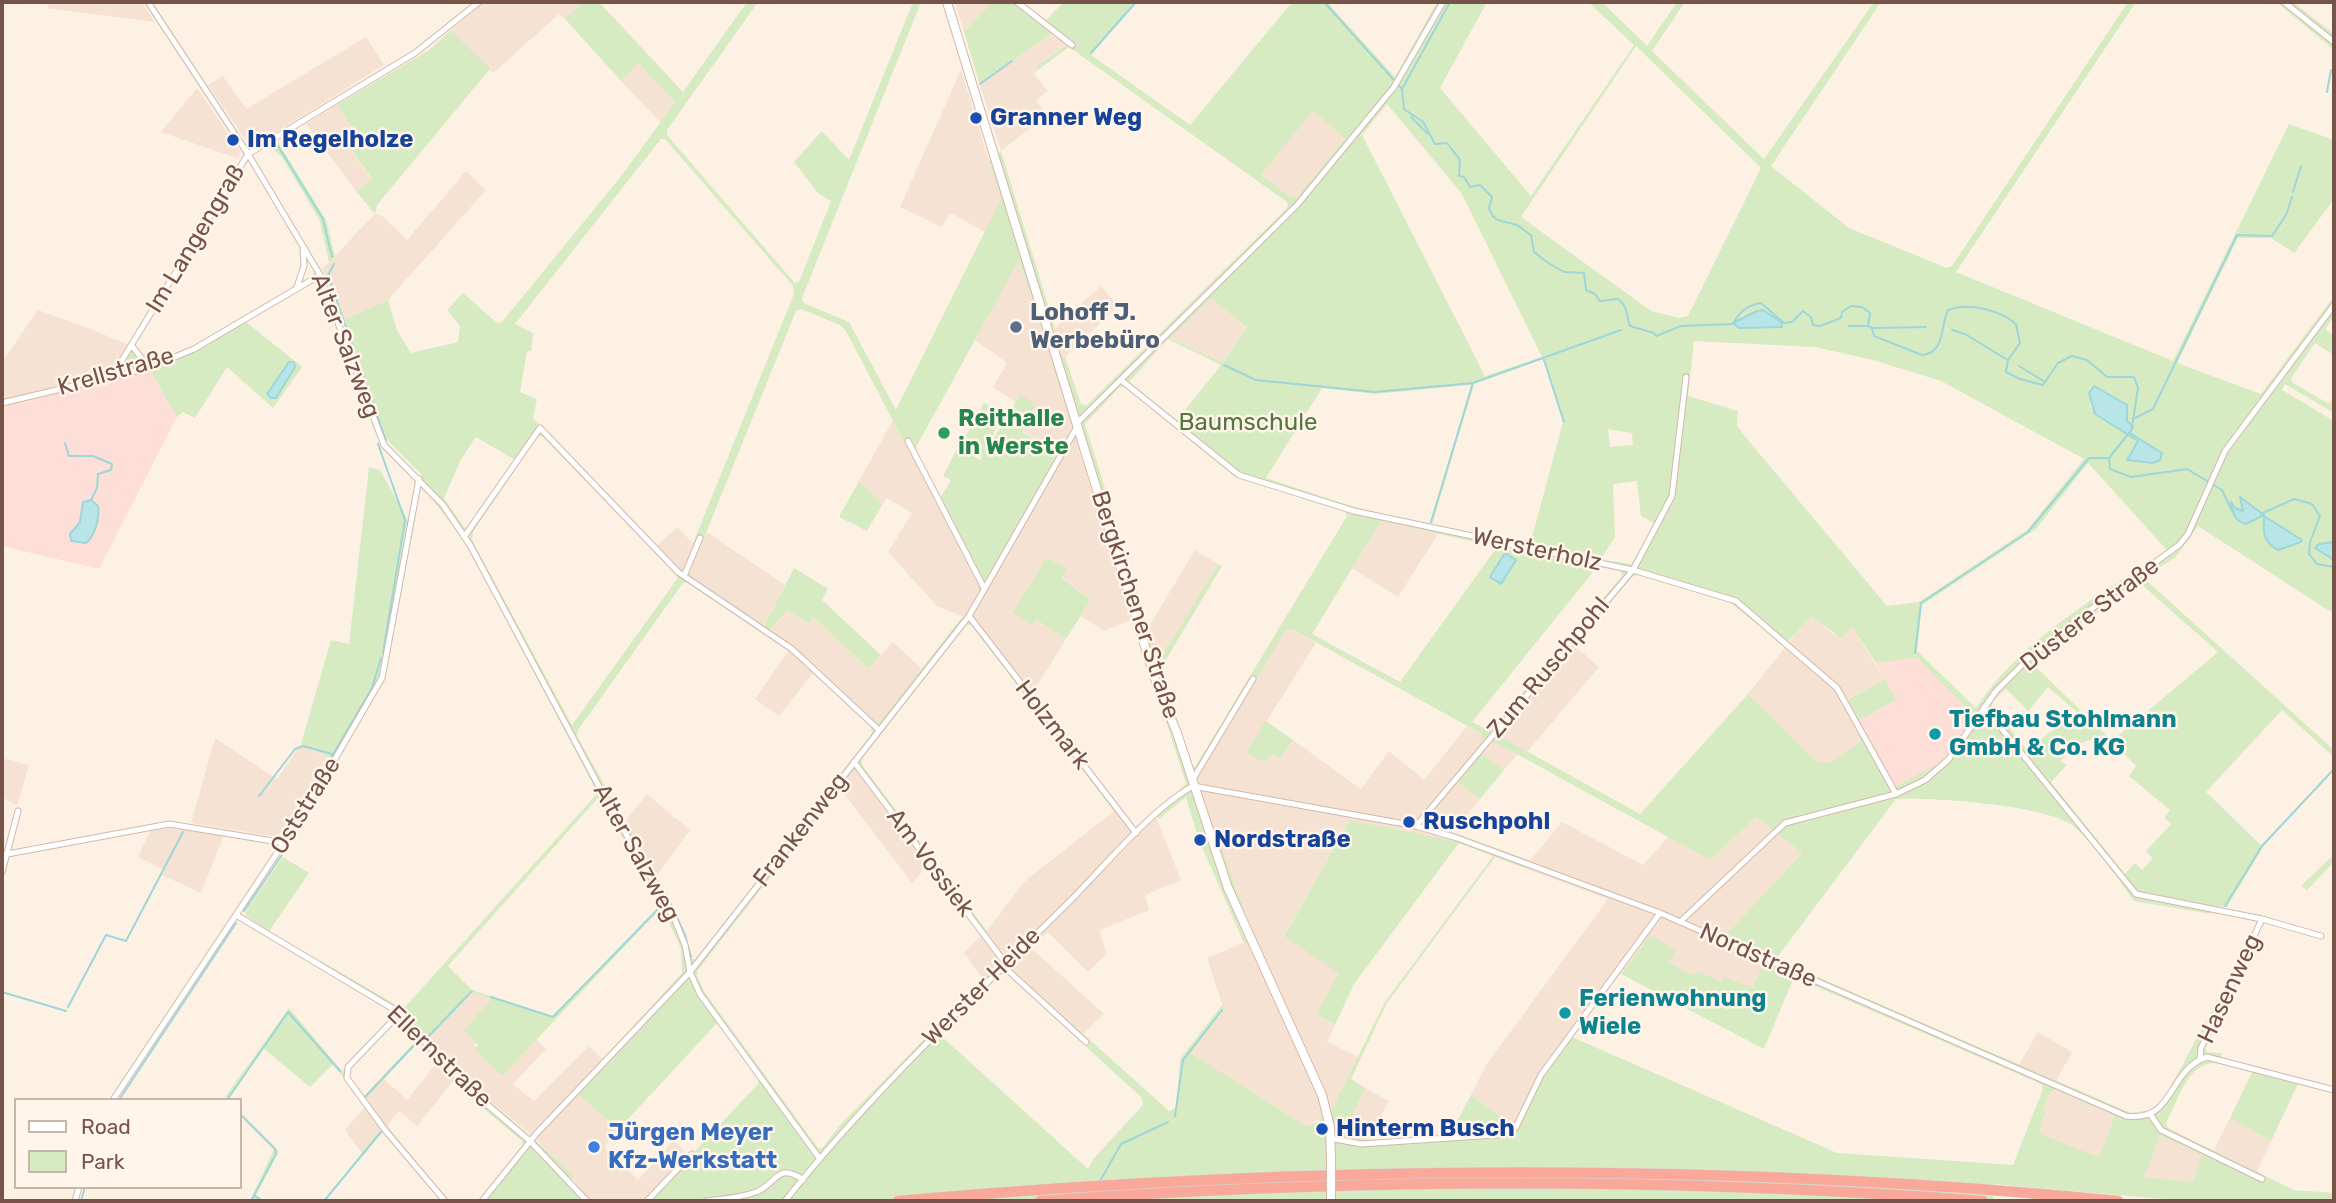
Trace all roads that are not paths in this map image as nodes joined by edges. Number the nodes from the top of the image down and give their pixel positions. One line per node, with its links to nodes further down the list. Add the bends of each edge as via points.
1 (148, 2): 9 (street, Alter Salzweg)
2 (479, 2): 9 (street, Im Langengraß, via 415,53)
3 (1017, 2): 8 (street)
4 (1443, 2): 18 (street, Frankenweg, via 1394,87 1297,205)
5 (2284, 2): 7 (street)
6 (950, 3): 20 (street, Bergkirchener Straße)
7 (2334, 42)
8 (1072, 45)
9 (248, 154): 10 (street, Alter Salzweg); 14 (street, Im Langengraß)
10 (302, 247): 11 (street, Alter Salzweg); 12 (street, via 304,266)
11 (320, 275): 12 (street, Krellstraße); 22 (street, Alter Salzweg, via 384,445)
12 (297, 287): 15 (street, Krellstraße, via 194,349)
13 (2334, 304): 30 (street, Düstere Straße, via 2225,451 2179,545 2049,640)
14 (132, 346): 15 (street); 16 (street, Im Langengraß)
15 (149, 368): 16 (street, Krellstraße)
16 (113, 375): 19 (street, Krellstraße)
17 (1686, 377): 25 (street, Zum Ruschpohl, via 1672,496)
18 (1121, 380): 20 (street, Frankenweg); 25 (street, Wersterholz, via 1239,475 1354,511)
19 (3, 401)
20 (1077, 425): 27 (street, Frankenweg); 33 (street, Bergkirchener Straße)
21 (908, 441): 27 (street)
22 (419, 479): 23 (street, Alter Salzweg); 38 (street, Oststraße, via 387,658 375,692)
23 (464, 537): 26 (street, via 540,429); 47 (street, Alter Salzweg, via 674,918)
24 (700, 538): 26 (street)
25 (1633, 570): 34 (street, Wersterholz, via 1741,605 1837,688); 36 (street, Zum Ruschpohl)
26 (684, 576): 31 (street, via 792,649)
27 (984, 588): 28 (street, Frankenweg)
28 (969, 617): 31 (street, Frankenweg); 37 (street, Holzmark)
29 (1253, 679): 33 (street, Werster Heide)
30 (1984, 707): 34 (street, Düstere Straße, via 1948,760 1925,780); 43 (street, via 2136,894)
31 (879, 730): 32 (street, Frankenweg)
32 (854, 762): 46 (street, Am Vossiek); 47 (street, Frankenweg)
33 (1192, 784): 36 (street, Nordstraße); 37 (street, Werster Heide); 54 (street, Bergkirchener Straße, via 1247,934 1322,1095)
34 (1896, 794): 44 (street, Düstere Straße, via 1786,823)
35 (18, 811): 39 (street)
36 (1416, 827): 41 (street, Nordstraße)
37 (1136, 833): 46 (street, Werster Heide)
38 (285, 842): 39 (street, via 169,824); 42 (street, Oststraße)
39 (4, 855): 40 (street)
40 (2, 872)
41 (1660, 913): 44 (street, Nordstraße); 54 (street, via 1541,1075 1516,1127 1501,1137 1361,1144)
42 (236, 915): 48 (street, Ellernstraße); 52 (street, Oststraße)
43 (2262, 919): 45 (street); 50 (street, Hasenweg, via 2200,1048)
44 (1680, 922): 53 (street, Nordstraße, via 2120,1114)
45 (2321, 936)
46 (1004, 965): 49 (street, Am Vossiek); 57 (street, Werster Heide, via 856,1115)
47 (690, 972): 55 (street, Frankenweg); 57 (street, Alter Salzweg, via 700,994)
48 (400, 1013): 55 (street, Ellernstraße, via 463,1084); 60 (street, via 348,1067 347,1078)
49 (1086, 1042)
50 (2200, 1059): 51 (street, via 2220,1058); 53 (street, via 2185,1069 2166,1102)
51 (2334, 1090)
52 (114, 1098)
53 (2150, 1114): 58 (street, via 2158,1129)
54 (1330, 1138): 68 (street, Bergkirchener Straße, bridge)
55 (531, 1142): 61 (street, Frankenweg); 62 (street, Ellernstraße)
56 (692, 1154): 63 (street)
57 (820, 1159): 59 (street, Werster Heide)
58 (2263, 1179)
59 (803, 1180): 64 (street, via 786,1173 755,1193); 65 (street, Werster Heide)
60 (445, 1201)
61 (482, 1201)
62 (587, 1201)
63 (647, 1201)
64 (706, 1201)
65 (785, 1201)
66 (898, 1201): 70 (highway, via 1289,1176 1603,1173 1821,1180)
67 (1040, 1201): 69 (highway, via 1340,1186 1522,1184 1762,1189)
68 (1331, 1201)
69 (1983, 1201)
70 (2118, 1201)

